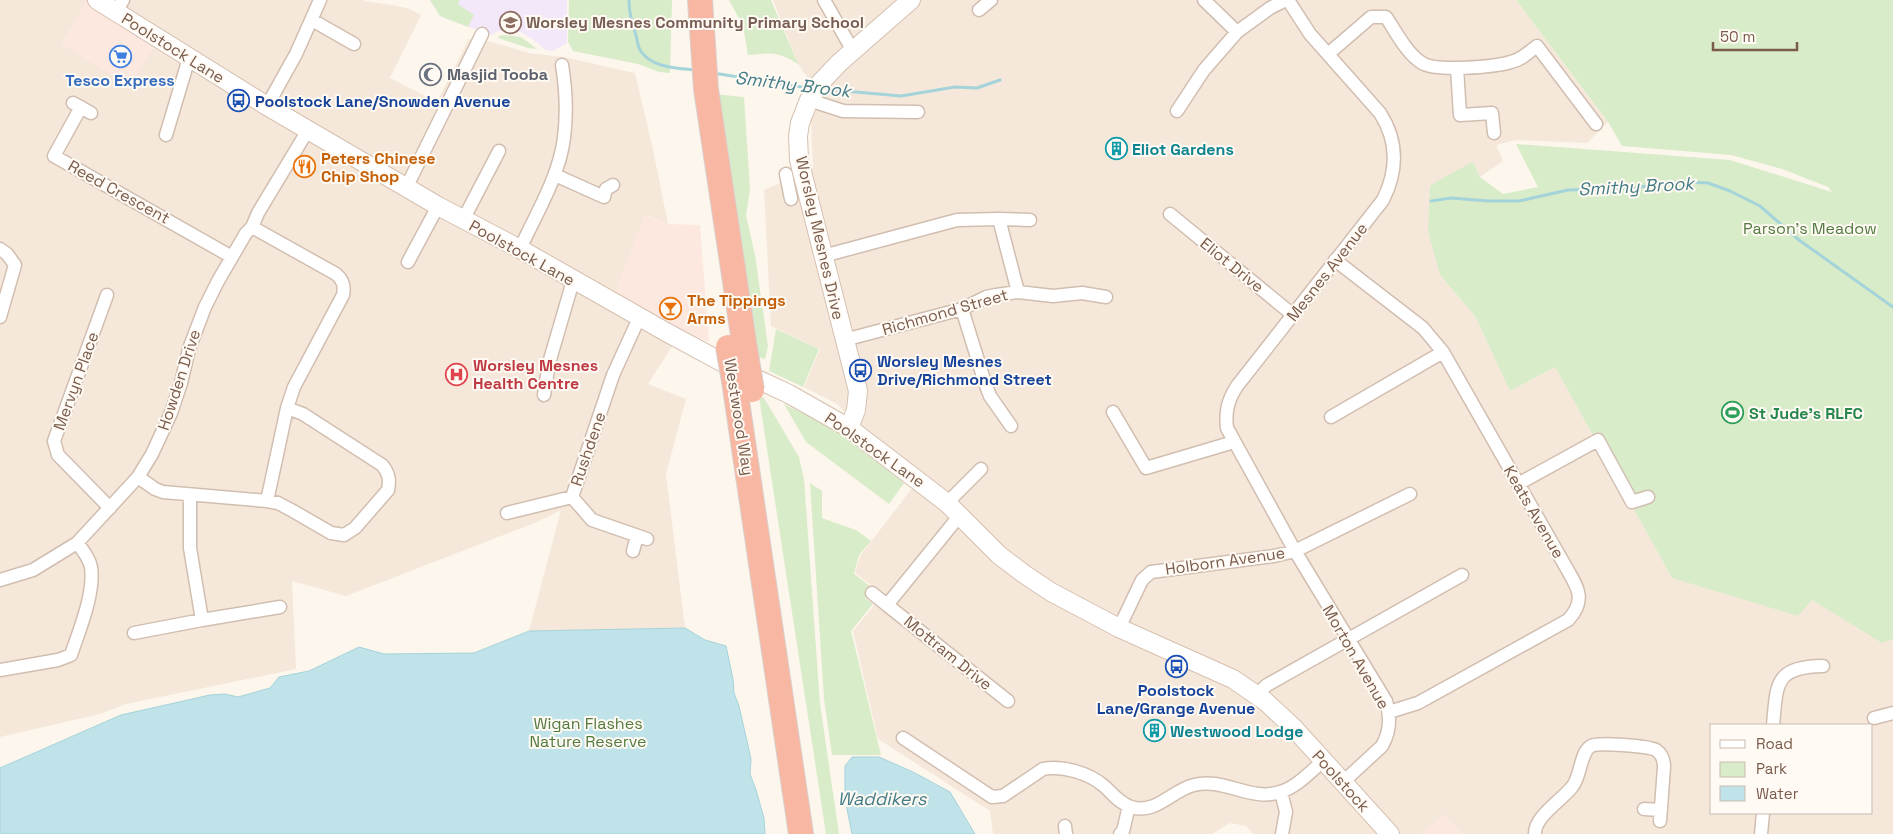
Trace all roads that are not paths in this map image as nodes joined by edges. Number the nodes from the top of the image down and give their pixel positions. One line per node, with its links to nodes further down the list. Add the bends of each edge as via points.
1 (97, 0): 10 (main road, Poolstock Lane)
2 (320, 0): 12 (street)
3 (684, 0): 16 (highway, Westwood Way)
4 (700, 0): 16 (highway, Westwood Way)
5 (824, 0): 17 (street)
6 (910, 0): 17 (main road, Worsley Mesnes Drive)
7 (991, 0): 11 (street)
8 (1204, 0): 13 (street)
9 (1287, 0): 13 (street); 18 (street, Mesnes Avenue)
10 (119, 6): 19 (main road, Poolstock Lane)
11 (979, 10)
12 (312, 20): 15 (street); 23 (street)
13 (1237, 32): 25 (street, via 1204,70)
14 (482, 34): 35 (street)
15 (354, 44)
16 (694, 48): 59 (highway, Westwood Way, bridge)
17 (853, 51): 22 (main road, Worsley Mesnes Drive)
18 (1328, 54): 21 (street, via 1372,17 1386,17 1410,52 1423,64); 47 (street, Mesnes Avenue, via 1380,113 1389,128 1395,152 1393,175 1383,200)
19 (189, 58): 23 (main road, Poolstock Lane); 30 (street)
20 (562, 65): 33 (street, via 566,90 564,139)
21 (1457, 68): 27 (street, via 1510,62 1537,46); 29 (street, via 1460,115 1492,113)
22 (814, 92): 26 (street, via 843,111); 36 (main road, Worsley Mesnes Drive, via 804,112 798,136)
23 (267, 106): 28 (main road, Poolstock Lane)
24 (82, 108): 46 (street, Reed Crescent, via 54,156)
25 (1177, 111)
26 (918, 112)
27 (1596, 124)
28 (308, 130): 35 (main road, Poolstock Lane); 42 (street, Howden Drive)
29 (1494, 133)
30 (166, 135)
31 (499, 151): 40 (street)
32 (786, 174): 36 (street)
33 (555, 175): 34 (street, via 606,202 606,188); 44 (street)
34 (613, 185)
35 (406, 188): 37 (main road, Poolstock Lane)
36 (795, 192): 45 (main road, Worsley Mesnes Drive)
37 (438, 206): 40 (main road, Poolstock Lane); 48 (street)
38 (1170, 214): 54 (street, Eliot Drive)
39 (999, 219): 41 (street); 45 (street, via 957,220); 50 (street)
40 (463, 220): 44 (main road, Poolstock Lane)
41 (1030, 220)
42 (252, 227): 46 (street, Howden Drive); 61 (street, via 336,274 344,284 343,295 310,354)
43 (0, 249): 55 (street, via 15,264)
44 (520, 250): 49 (main road, Poolstock Lane)
45 (823, 256): 57 (main road, Worsley Mesnes Drive)
46 (232, 257): 68 (street, Howden Drive, via 194,332 171,414)
47 (1335, 260): 54 (street, Mesnes Avenue); 58 (street, Keats Avenue, via 1423,328)
48 (408, 262)
49 (573, 280): 56 (main road, Poolstock Lane); 60 (street, via 549,363)
50 (1018, 292): 52 (street, Richmond Street, via 1053,296 1090,293); 53 (street, Richmond Street, via 986,297)
51 (107, 295): 76 (street, Mervyn Place, via 54,441 58,455)
52 (1106, 297)
53 (962, 309): 57 (street, Richmond Street); 64 (street, via 985,383 1004,407)
54 (1294, 315): 66 (street, Mesnes Avenue, via 1230,396 1226,417)
55 (0, 316)
56 (640, 318): 65 (main road, Poolstock Lane); 72 (street, Rushdene, via 613,375)
57 (844, 340): 65 (main road, Worsley Mesnes Drive, via 858,391 856,410)
58 (1443, 352): 63 (street); 69 (street, Keats Avenue)
59 (743, 386): 107 (highway, Westwood Way); 108 (highway, Westwood Way)
60 (544, 395)
61 (287, 408): 74 (street); 74 (street, via 304,414 382,466 388,474 388,490 355,528 344,535 331,533)
62 (1113, 412): 66 (street, via 1146,468)
63 (1331, 417)
64 (1010, 426)
65 (849, 428): 75 (main road, Poolstock Lane)
66 (1234, 442): 81 (street, Mesnes Avenue)
67 (981, 469): 75 (street)
68 (138, 477): 71 (street, via 163,492); 76 (street, Howden Drive)
69 (1518, 484): 73 (street, via 1598,440 1632,502); 95 (street, Keats Avenue, via 1578,589 1580,602 1577,608 1568,620 1418,703)
70 (1410, 494): 81 (street, Holborn Avenue)
71 (190, 495): 74 (street); 87 (street, via 190,548)
72 (572, 497): 77 (street, Rushdene); 80 (street, Rushdene, via 592,520 642,538)
73 (1648, 497)
74 (267, 500)
75 (947, 503): 78 (main road, Poolstock Lane)
76 (110, 508): 79 (street, Howden Drive)
77 (507, 513)
78 (960, 515): 85 (street, Mottram Drive); 88 (main road, Poolstock Lane, via 1024,574)
79 (77, 544): 83 (street, Howden Drive, via 33,570); 92 (street, via 91,567 90,588 71,656)
80 (633, 551)
81 (1295, 551): 88 (street, Holborn Avenue, via 1151,572 1142,580); 90 (street, Morton Avenue)
82 (1462, 575): 90 (street)
83 (0, 580)
84 (872, 593): 85 (street, Mottram Drive)
85 (887, 605): 94 (street, Mottram Drive)
86 (280, 607): 87 (street)
87 (202, 620): 89 (street)
88 (1119, 628): 93 (main road, Poolstock Lane, via 1202,664)
89 (134, 633)
90 (1348, 640): 93 (street); 95 (street, Morton Avenue, via 1386,701)
91 (1823, 666): 98 (street, via 1795,668 1783,678 1777,690)
92 (0, 670)
93 (1256, 694): 99 (main road, Poolstock Lane)
94 (1008, 701)
95 (1389, 712): 102 (street, Morton Avenue, via 1388,730 1382,746)
96 (1893, 713): 97 (street)
97 (1874, 718)
98 (1773, 724)
99 (1293, 727): 101 (main road, Poolstock)
100 (903, 738): 104 (street, via 992,797 1004,796 1043,769 1051,768 1096,779)
101 (1323, 761): 102 (main road, Poolstock); 103 (street, via 1293,787)
102 (1343, 782): 111 (main road, Poolstock)
103 (1281, 792): 104 (street, via 1260,795 1222,786 1195,784 1150,807 1139,809); 110 (street, via 1286,812)
104 (1129, 806): 109 (street)
105 (1644, 809): 112 (street, via 1660,815 1664,761 1658,752 1595,744 1584,753 1577,781 1539,820)
106 (1763, 814): 113 (street)
107 (801, 834)
108 (816, 834)
109 (1120, 834)
110 (1282, 834)
111 (1390, 834)
112 (1535, 834)
113 (1761, 834)

